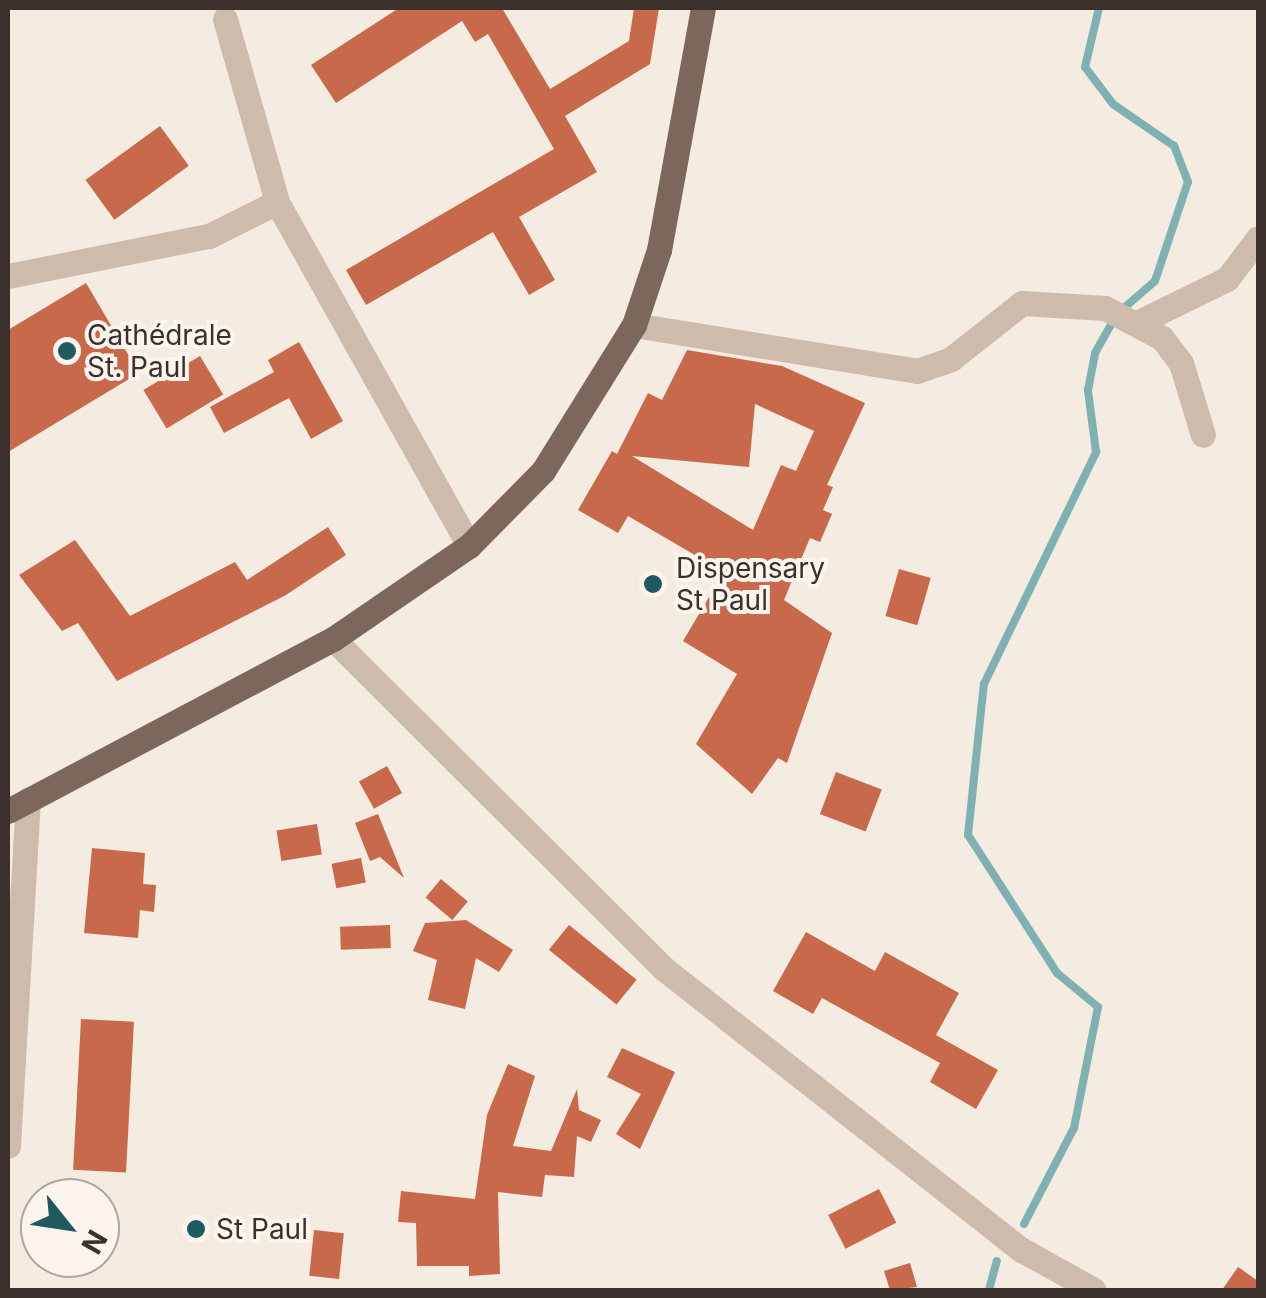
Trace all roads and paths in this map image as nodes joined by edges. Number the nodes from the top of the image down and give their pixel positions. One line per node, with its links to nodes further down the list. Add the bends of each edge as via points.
1 (703, 8): 7 (main road, via 663,232)
2 (225, 19): 3 (street)
3 (277, 202): 5 (street, via 209,236); 9 (street)
4 (1258, 238): 6 (street, via 1227,279)
5 (8, 276)
6 (1137, 323): 7 (street, via 1105,308 1022,302 951,359 917,371); 8 (street, via 1162,338 1180,363)
7 (634, 325): 9 (main road, via 543,471)
8 (1203, 434)
9 (469, 546): 10 (main road)
10 (333, 639): 11 (main road); 13 (street, via 663,968 1022,1250)
11 (18, 806): 12 (street)
12 (8, 1146)
13 (1094, 1290)

